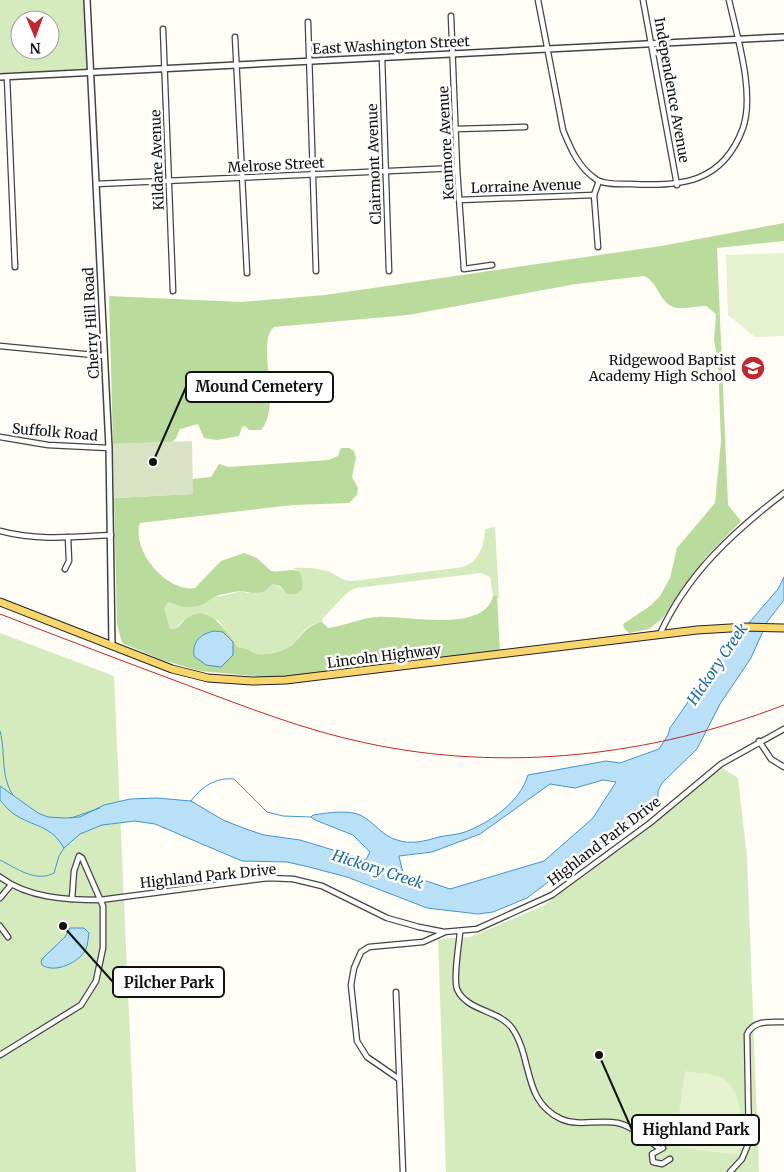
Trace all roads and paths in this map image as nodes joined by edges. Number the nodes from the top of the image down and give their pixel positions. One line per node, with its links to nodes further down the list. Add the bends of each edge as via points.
1 (87, 0): 18 (street, Cherry Hill Road)
2 (538, 0): 12 (street)
3 (643, 0): 11 (street, Independence Avenue)
4 (729, 0): 10 (street)
5 (452, 16): 13 (street, Kenmore Avenue)
6 (308, 22): 15 (street)
7 (163, 29): 17 (street, Kildare Avenue)
8 (235, 37): 16 (street)
9 (784, 37): 10 (street, East Washington Street)
10 (738, 40): 11 (street, East Washington Street); 30 (street, via 748,96 744,126 726,157 696,180)
11 (652, 44): 12 (street, East Washington Street); 30 (street, Independence Avenue)
12 (547, 49): 13 (street, East Washington Street); 28 (street, via 559,116 570,149)
13 (453, 54): 14 (street, East Washington Street); 22 (street, Kenmore Avenue)
14 (382, 57): 15 (street, East Washington Street); 24 (street, Clairmont Avenue)
15 (310, 61): 16 (street, East Washington Street); 25 (street)
16 (237, 64): 17 (street, East Washington Street); 26 (street)
17 (165, 68): 18 (street, East Washington Street); 27 (street, Kildare Avenue)
18 (90, 72): 20 (street, East Washington Street); 29 (street, Cherry Hill Road)
19 (0, 77): 20 (street, East Washington Street)
20 (7, 77): 35 (street)
21 (525, 127): 22 (street)
22 (456, 129): 23 (street, Kenmore Avenue)
23 (457, 168): 24 (street, Melrose Street); 32 (street, Kenmore Avenue)
24 (386, 171): 25 (street, Melrose Street); 37 (street, Clairmont Avenue)
25 (314, 175): 26 (street, Melrose Street); 36 (street)
26 (242, 178): 27 (street, Melrose Street); 38 (street)
27 (170, 181): 29 (street, Melrose Street); 39 (street, Kildare Avenue)
28 (598, 181): 30 (street); 31 (street)
29 (96, 184): 41 (street, Cherry Hill Road)
30 (678, 185)
31 (594, 194): 32 (street, Lorraine Avenue); 33 (street)
32 (459, 200): 34 (street, Kenmore Avenue, via 464,269)
33 (598, 247)
34 (492, 265)
35 (15, 267)
36 (316, 271)
37 (389, 271)
38 (247, 273)
39 (173, 290)
40 (0, 346): 41 (street)
41 (104, 356): 43 (street, Cherry Hill Road)
42 (0, 437): 43 (street, Suffolk Road, via 48,445)
43 (109, 448): 46 (street, Cherry Hill Road)
44 (784, 492): 51 (street, via 719,547 671,609)
45 (0, 532): 47 (street, via 21,537)
46 (111, 535): 47 (street); 52 (street, Cherry Hill Road)
47 (68, 537): 48 (street, via 69,560)
48 (65, 570)
49 (0, 602): 52 (main road, Lincoln Highway)
50 (784, 628): 51 (main road, Lincoln Highway, via 726,628)
51 (660, 634): 52 (main road, Lincoln Highway, via 286,680 252,681 208,678 172,669)
52 (112, 645)
53 (784, 729): 54 (street, Highland Park Drive)
54 (759, 742): 55 (street, via 770,759); 63 (street, Highland Park Drive, via 720,764 650,823 557,892 517,913 477,929)
55 (784, 767)
56 (0, 877): 57 (street, Highland Park Drive)
57 (11, 885): 58 (street); 59 (street, Highland Park Drive, via 35,894)
58 (0, 898)
59 (72, 900): 60 (street, Highland Park Drive); 60 (street, via 74,871 79,856)
60 (100, 900): 62 (street, Highland Park Drive, via 268,878 294,879 322,886 387,918); 67 (street, via 103,914 101,965 86,997 81,1004)
61 (0, 926): 64 (street)
62 (444, 932): 63 (street, Highland Park Drive); 68 (street, via 423,942 369,947 361,952 354,968 352,985 357,1041 367,1057)
63 (460, 932): 69 (street, via 456,988 462,997 511,1026 523,1051 534,1094 542,1104 550,1112 569,1121 618,1123 661,1149 652,1154 653,1162 662,1164)
64 (8, 937)
65 (396, 992): 68 (street)
66 (784, 1022): 71 (street, via 760,1023 750,1027 747,1034 749,1142 742,1160)
67 (0, 1055)
68 (399, 1079): 70 (street)
69 (670, 1159)
70 (403, 1172)
71 (730, 1172)

